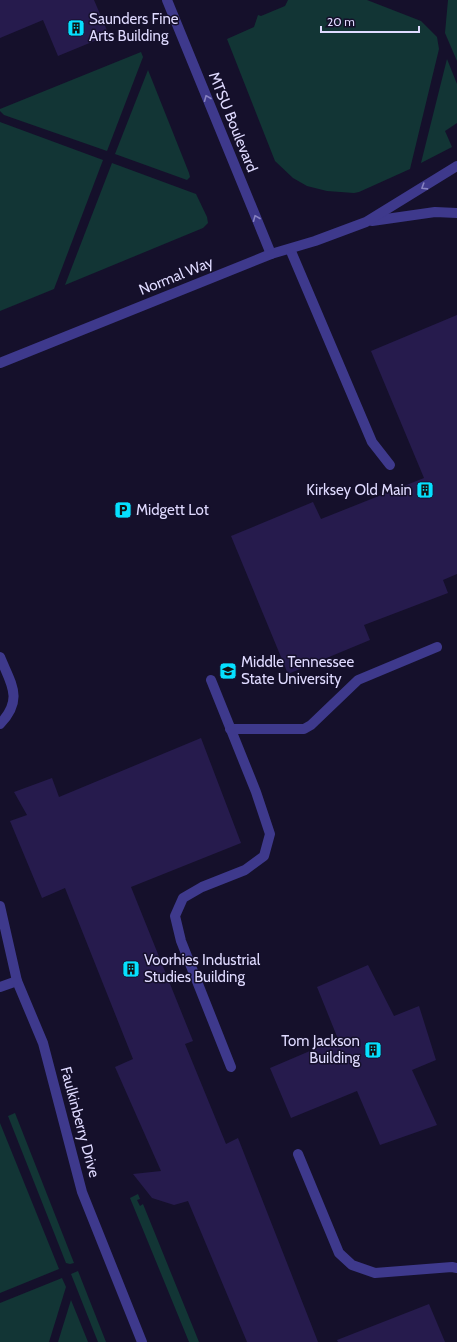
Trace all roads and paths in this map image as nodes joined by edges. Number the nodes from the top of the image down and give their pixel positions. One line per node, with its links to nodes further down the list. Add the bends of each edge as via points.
1 (167, 0): 6 (street, MTSU Boulevard, one-way to 1)
2 (457, 166): 4 (street, Normal Way, one-way to 4)
3 (457, 213): 4 (street, Normal Way, via 435,212)
4 (366, 222): 5 (street, Normal Way)
5 (290, 249): 6 (street, Normal Way); 8 (street, via 372,442)
6 (271, 254): 7 (street, Normal Way)
7 (0, 363)
8 (390, 465)
9 (437, 648): 13 (street, via 358,680 304,729)
10 (0, 657): 12 (street, via 15,693 8,716)
11 (211, 680): 13 (street)
12 (0, 724)
13 (230, 729): 17 (street, via 270,834 264,856 245,870 202,887 183,898 175,916 181,941)
14 (0, 906): 15 (street, Faulkinberry Drive)
15 (17, 981): 16 (street); 20 (street, Faulkinberry Drive, via 44,1043 82,1192)
16 (0, 987)
17 (231, 1067)
18 (298, 1154): 19 (street, via 339,1253 352,1265 375,1273)
19 (457, 1268)
20 (142, 1342)

